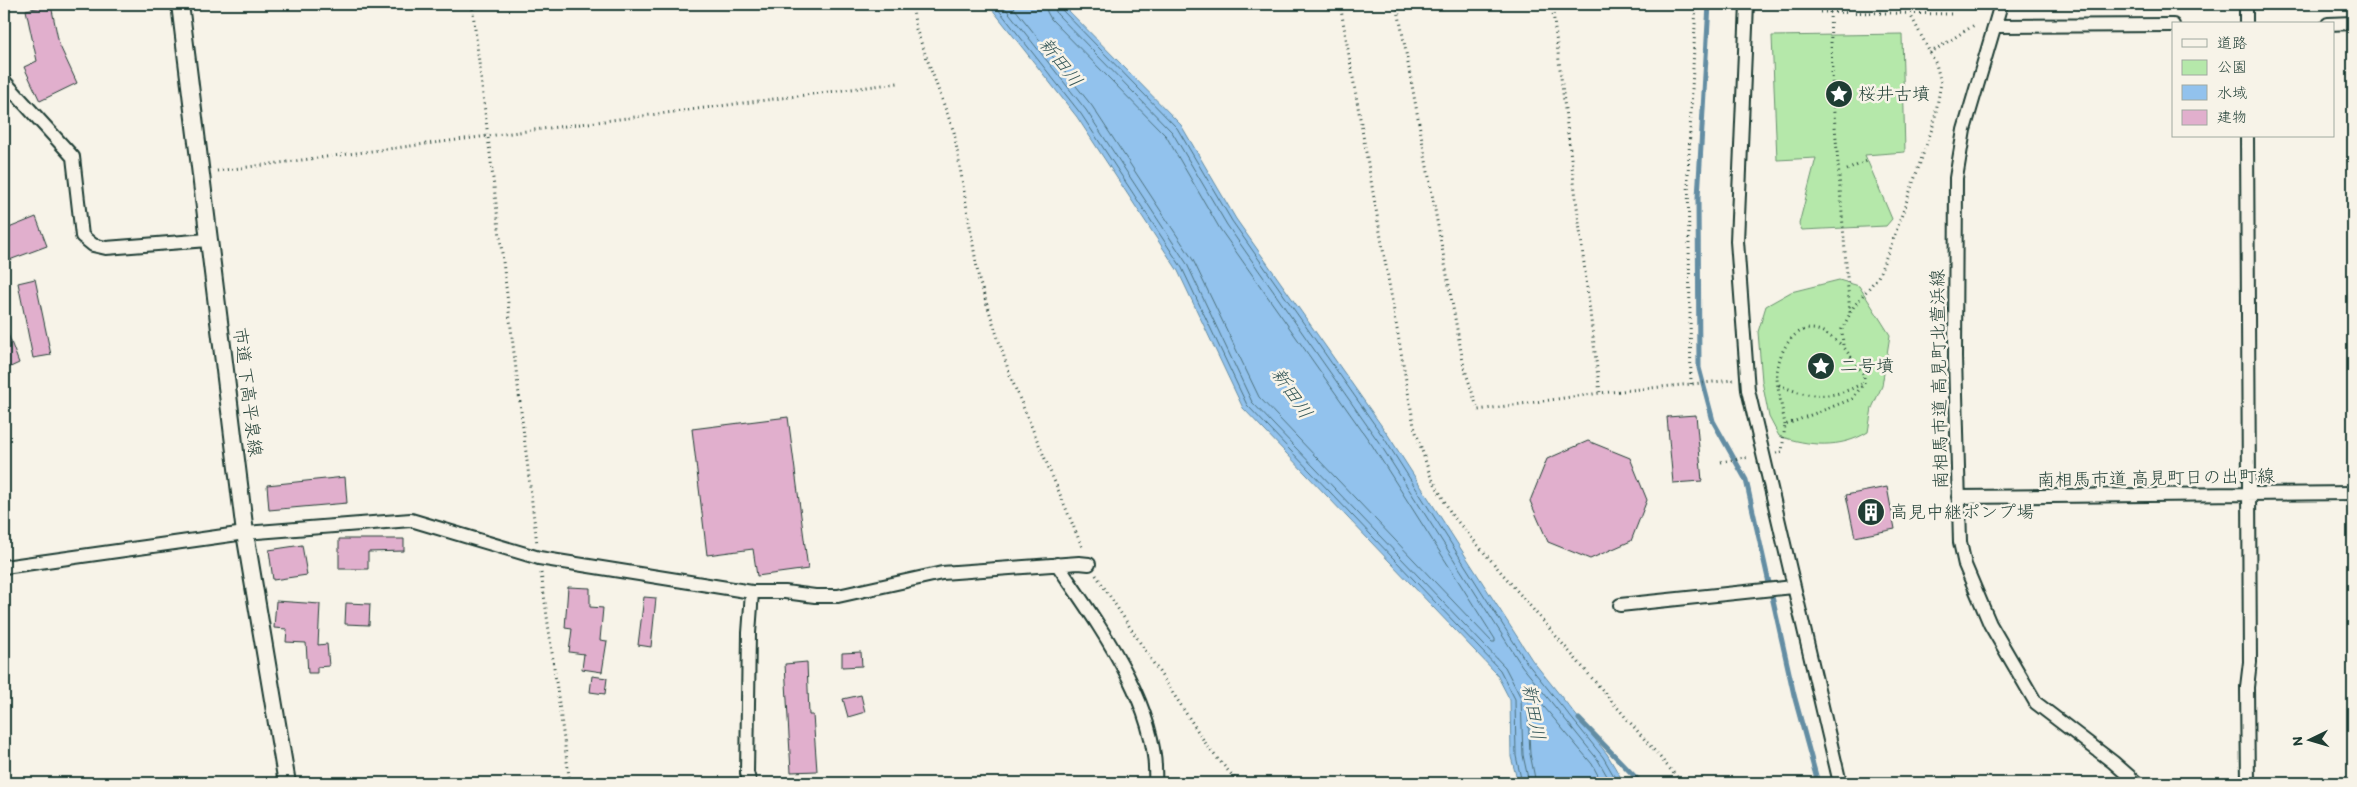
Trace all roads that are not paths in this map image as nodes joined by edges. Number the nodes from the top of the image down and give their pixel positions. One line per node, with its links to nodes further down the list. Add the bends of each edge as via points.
1 (180, 4): 12 (street, 市道 下高平泉線)
2 (1747, 4): 20 (street, via 1737,241 1748,390 1758,456)
3 (2001, 4): 9 (street, 南相馬市道 高見町北萱浜線)
4 (2246, 4): 5 (street)
5 (2246, 22)
6 (2334, 24): 7 (street)
7 (2353, 24)
8 (2172, 25): 9 (street)
9 (1995, 26): 15 (street, 南相馬市道 高見町北萱浜線, via 1964,130 1956,178)
10 (4, 81): 12 (street, via 73,157 82,236 93,245 106,248)
11 (2247, 138): 14 (street)
12 (208, 240): 16 (street, 市道 下高平泉線)
13 (2353, 493): 14 (street, 南相馬市道 高見町日の出町線)
14 (2249, 494): 15 (street, 南相馬市道 高見町日の出町線); 28 (street)
15 (1958, 497): 27 (street, 南相馬市道 高見町北萱浜線, via 1960,542 1965,565 1990,624 2036,703)
16 (245, 533): 19 (street); 21 (street, via 412,520 539,558); 23 (street, 市道 下高平泉線)
17 (1057, 564): 18 (street); 21 (street, via 942,573 838,596); 25 (street, via 1110,641 1144,714 1156,765)
18 (1090, 564)
19 (4, 568)
20 (1787, 588): 22 (street); 26 (street)
21 (752, 592): 24 (street, via 749,633)
22 (1620, 604)
23 (287, 783)
24 (750, 783)
25 (1155, 783)
26 (1840, 783)
27 (2137, 783)
28 (2248, 783)

